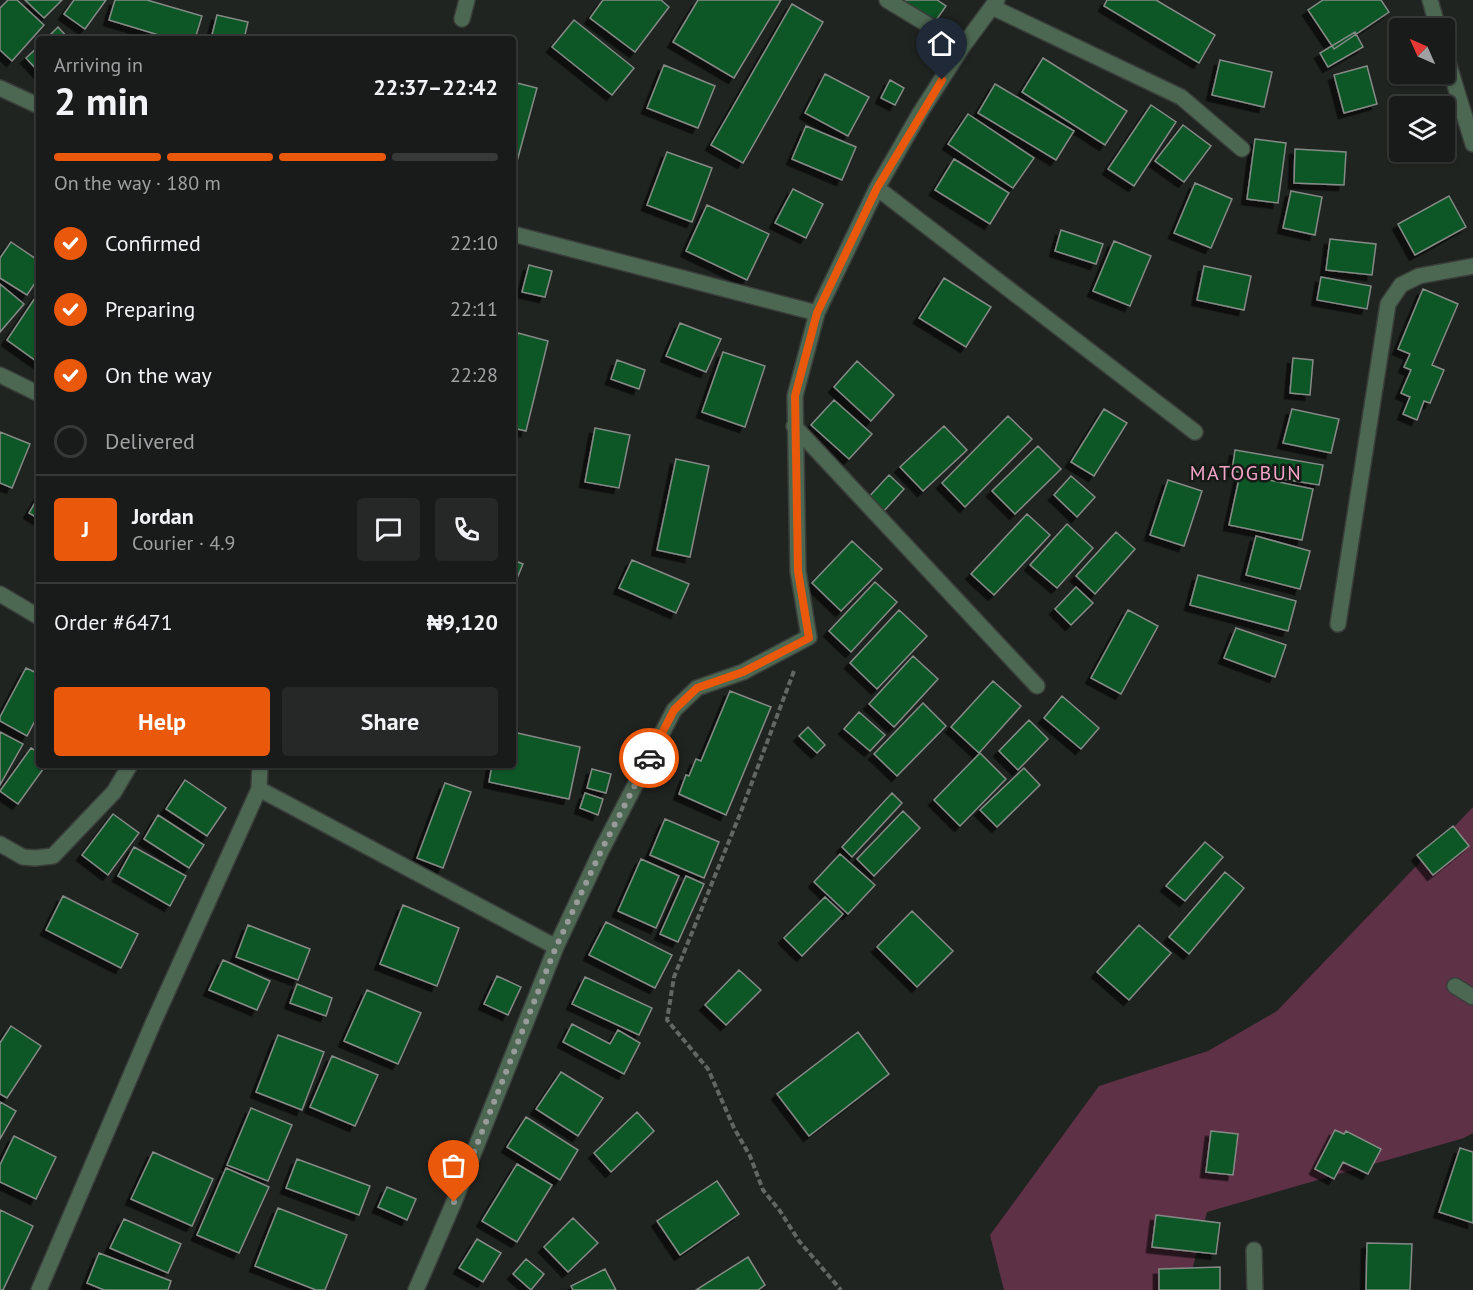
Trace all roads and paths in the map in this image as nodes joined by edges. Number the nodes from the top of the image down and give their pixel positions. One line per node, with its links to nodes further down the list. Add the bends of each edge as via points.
1 (467, 0): 6 (street)
2 (887, 0): 7 (street)
3 (1430, 0): 5 (street)
4 (994, 3): 7 (street); 12 (street, via 1181,97)
5 (1435, 18)
6 (462, 19)
7 (963, 46): 13 (street)
8 (1455, 84): 11 (street)
9 (1, 93): 10 (street)
10 (36, 105)
11 (1473, 144)
12 (1242, 149)
13 (877, 188): 16 (street); 20 (street)
14 (516, 235): 16 (street)
15 (1473, 266): 23 (street, via 1419,276 1401,285 1388,304)
16 (817, 313): 19 (street, via 795,396)
17 (0, 375): 18 (street)
18 (36, 393)
19 (794, 426): 24 (street, via 798,571); 25 (street)
20 (1195, 432)
21 (0, 594): 22 (street)
22 (36, 616)
23 (1338, 624)
24 (809, 638): 30 (street, via 743,672 697,688 674,710); 36 (path, via 674,977 667,1020 708,1069 763,1190)
25 (1037, 686)
26 (128, 768): 29 (street, via 114,792 53,856 23,857)
27 (260, 768): 28 (street)
28 (259, 789): 30 (street); 34 (street)
29 (0, 844)
30 (556, 947): 35 (street)
31 (1455, 986): 32 (street)
32 (1473, 997)
33 (1254, 1250): 37 (street)
34 (39, 1290)
35 (416, 1290)
36 (841, 1290)
37 (1255, 1290)

